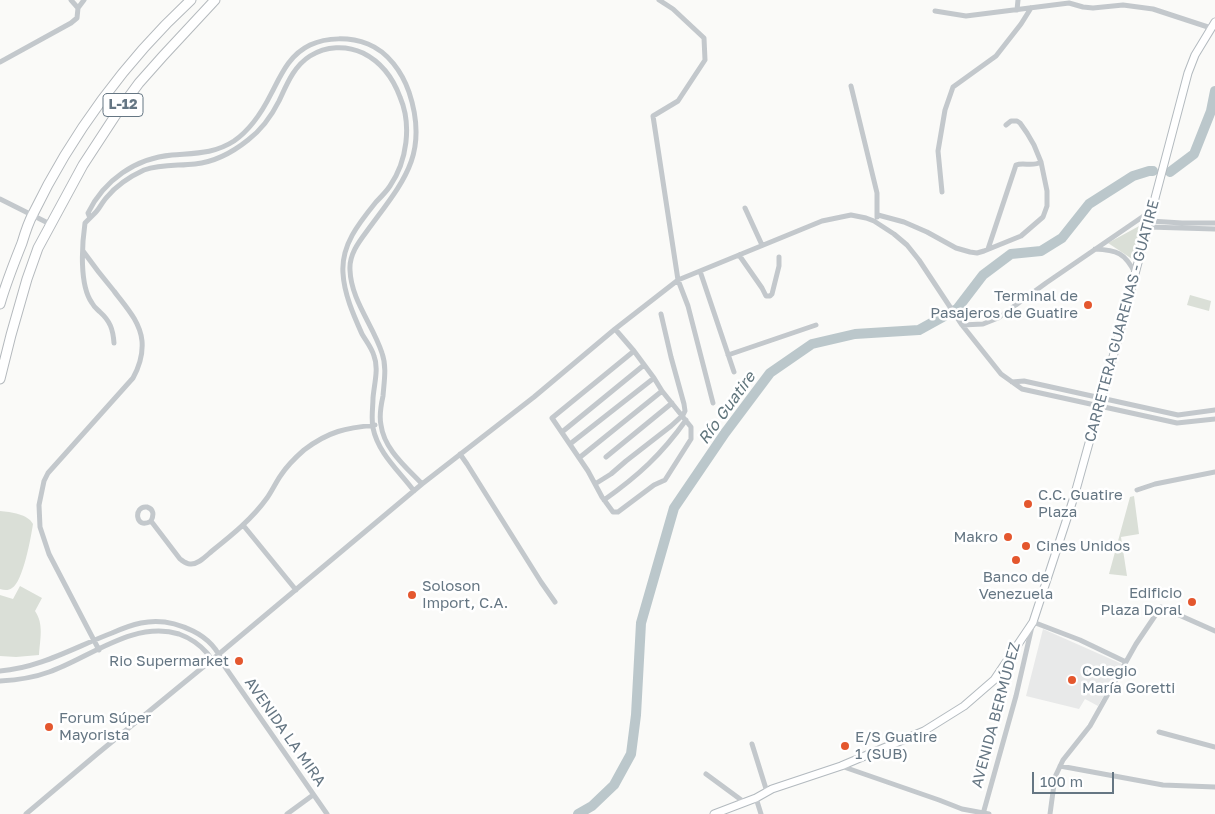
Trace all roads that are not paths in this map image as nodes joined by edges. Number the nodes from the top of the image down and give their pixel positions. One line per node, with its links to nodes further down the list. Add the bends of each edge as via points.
1 (71, 0): 8 (street)
2 (84, 0): 8 (street)
3 (191, 0): 21 (highway, L-12, via 146,46 106,95 80,131)
4 (215, 0): 26 (highway, L-12, via 139,83 83,165)
5 (659, 0): 37 (street, via 704,38 705,60 678,101 652,116)
6 (1018, 0): 10 (street)
7 (1069, 1): 9 (street); 12 (street, via 1093,8 1123,5 1153,9)
8 (78, 8): 13 (street, via 77,18 71,23)
9 (1031, 8): 10 (street); 17 (street, via 996,56 953,87 945,110 938,151)
10 (1017, 10): 11 (street, via 966,16)
11 (935, 11)
12 (1213, 25): 19 (main road, CARRETERA GUARENAS - GUATIRE, via 1192,62)
13 (0, 62)
14 (851, 86): 22 (street, via 877,193)
15 (1006, 125): 16 (street, via 1020,123)
16 (1041, 162): 32 (street, via 1016,166); 32 (street, via 1048,206 1043,217 1021,236)
17 (942, 192)
18 (0, 200): 21 (street)
19 (1153, 206): 27 (main road, CARRETERA GUARENAS - GUATIRE); 30 (street)
20 (746, 208): 29 (street)
21 (32, 215): 26 (street); 38 (highway, L-12)
22 (878, 216): 24 (street); 32 (street, via 904,222 964,251)
23 (90, 218): 31 (street, via 85,223); 59 (street, via 88,213 101,191 140,162 160,156 211,152 233,142 255,120 289,61 310,45 335,39 376,48 394,64 405,81 416,135 409,169 402,183 357,245 350,265 359,304 384,358); 60 (street, via 112,191 143,171 212,160 249,140 270,117 294,72 311,56 345,48 376,60 391,78 402,102 406,146 390,187 348,243 343,272 348,296 376,361)
24 (874, 221): 29 (street, via 852,215 822,221); 41 (street, via 907,245)
25 (1215, 222): 27 (street)
26 (50, 224): 49 (highway, L-12, via 27,278)
27 (1149, 224): 28 (street); 36 (main road, CARRETERA GUARENAS - GUATIRE)
28 (1215, 229)
29 (762, 245): 33 (street)
30 (1095, 249): 36 (street, via 1122,255); 41 (street, via 998,318 983,324)
31 (83, 250): 43 (street, via 84,280 89,298 108,319); 78 (street, via 132,315 142,340 133,378 48,473 39,505 40,528 49,554)
32 (988, 250)
33 (739, 255): 34 (street, via 766,296 770,296 774,288); 35 (street)
34 (778, 258)
35 (700, 271): 37 (street); 45 (street)
36 (1135, 273): 52 (main road, CARRETERA GUARENAS - GUATIRE)
37 (678, 280): 42 (street); 54 (street, via 688,306)
38 (0, 304)
39 (661, 314): 57 (street)
40 (816, 325): 45 (street)
41 (962, 325): 50 (street, via 1001,374)
42 (615, 329): 44 (street); 63 (street)
43 (114, 342)
44 (634, 351): 46 (street); 61 (street, via 552,418)
45 (728, 355): 47 (street)
46 (644, 365): 48 (street); 61 (street)
47 (734, 372)
48 (654, 378): 51 (street); 62 (street)
49 (0, 379)
50 (1012, 382): 52 (street, via 1024,381); 55 (street, via 1022,389)
51 (662, 391): 53 (street); 65 (street)
52 (1101, 398): 55 (main road, CARRETERA GUARENAS - GUATIRE); 56 (street, via 1178,415)
53 (672, 403): 57 (street); 64 (street)
54 (713, 403)
55 (1099, 407): 58 (street, via 1177,423); 76 (main road, CARRETERA GUARENAS - GUATIRE, via 1074,497)
56 (1215, 410)
57 (685, 418): 68 (street); 71 (street, via 676,436 656,459); 71 (street, via 691,427 691,439 665,480 618,512 613,512)
58 (1215, 419)
59 (381, 425): 60 (street); 67 (street, via 392,452)
60 (373, 426): 70 (street, via 376,439 388,460); 73 (street, via 334,432 304,450 281,474 268,497)
61 (562, 432): 62 (street)
62 (570, 444): 65 (street)
63 (460, 454): 67 (street); 75 (street)
64 (606, 457)
65 (579, 458): 68 (street)
66 (1215, 472): 69 (street)
67 (422, 484): 70 (street)
68 (595, 484): 71 (street)
69 (1137, 490)
70 (414, 491): 74 (street)
71 (604, 500)
72 (151, 521): 73 (street, via 180,558 190,564 203,559)
73 (243, 525): 74 (street)
74 (296, 590): 80 (street)
75 (555, 602)
76 (1033, 622): 82 (street); 89 (main road, CARRETERA GUARENAS - GUATIRE, via 994,680 964,706 924,731); 102 (street, AVENIDA BERMÚDEZ)
77 (1215, 631): 82 (street, via 1161,607)
78 (94, 640): 79 (street); 80 (street, AVENIDA LA MIRA, via 142,622 162,622 196,633 213,645); 84 (street, AVENIDA LA MIRA, via 46,661)
79 (98, 650): 81 (street, via 130,636 161,631 190,639); 85 (street, via 50,672 31,678)
80 (219, 654): 81 (street); 83 (street, AVENIDA LA MIRA)
81 (212, 660): 83 (street); 97 (street)
82 (1128, 660): 90 (street, via 1090,726)
83 (223, 664): 94 (street, AVENIDA LA MIRA)
84 (0, 671)
85 (0, 681)
86 (1159, 732): 88 (street)
87 (752, 744): 93 (street)
88 (1215, 747)
89 (841, 766): 93 (main road, CARRETERA GUARENAS - GUATIRE); 102 (street, via 962,809)
90 (1060, 766): 92 (street, via 1163,785); 103 (street)
91 (706, 774): 96 (street)
92 (1215, 787)
93 (767, 792): 95 (main road, CARRETERA GUARENAS - GUATIRE)
94 (313, 794): 98 (street); 99 (street, AVENIDA LA MIRA)
95 (756, 798): 96 (main road, CARRETERA GUARENAS - GUATIRE); 101 (street)
96 (744, 802): 100 (main road, CARRETERA GUARENAS - GUATIRE)
97 (26, 814)
98 (287, 814)
99 (327, 814)
100 (714, 814)
101 (761, 814)
102 (985, 814)
103 (1050, 814)

